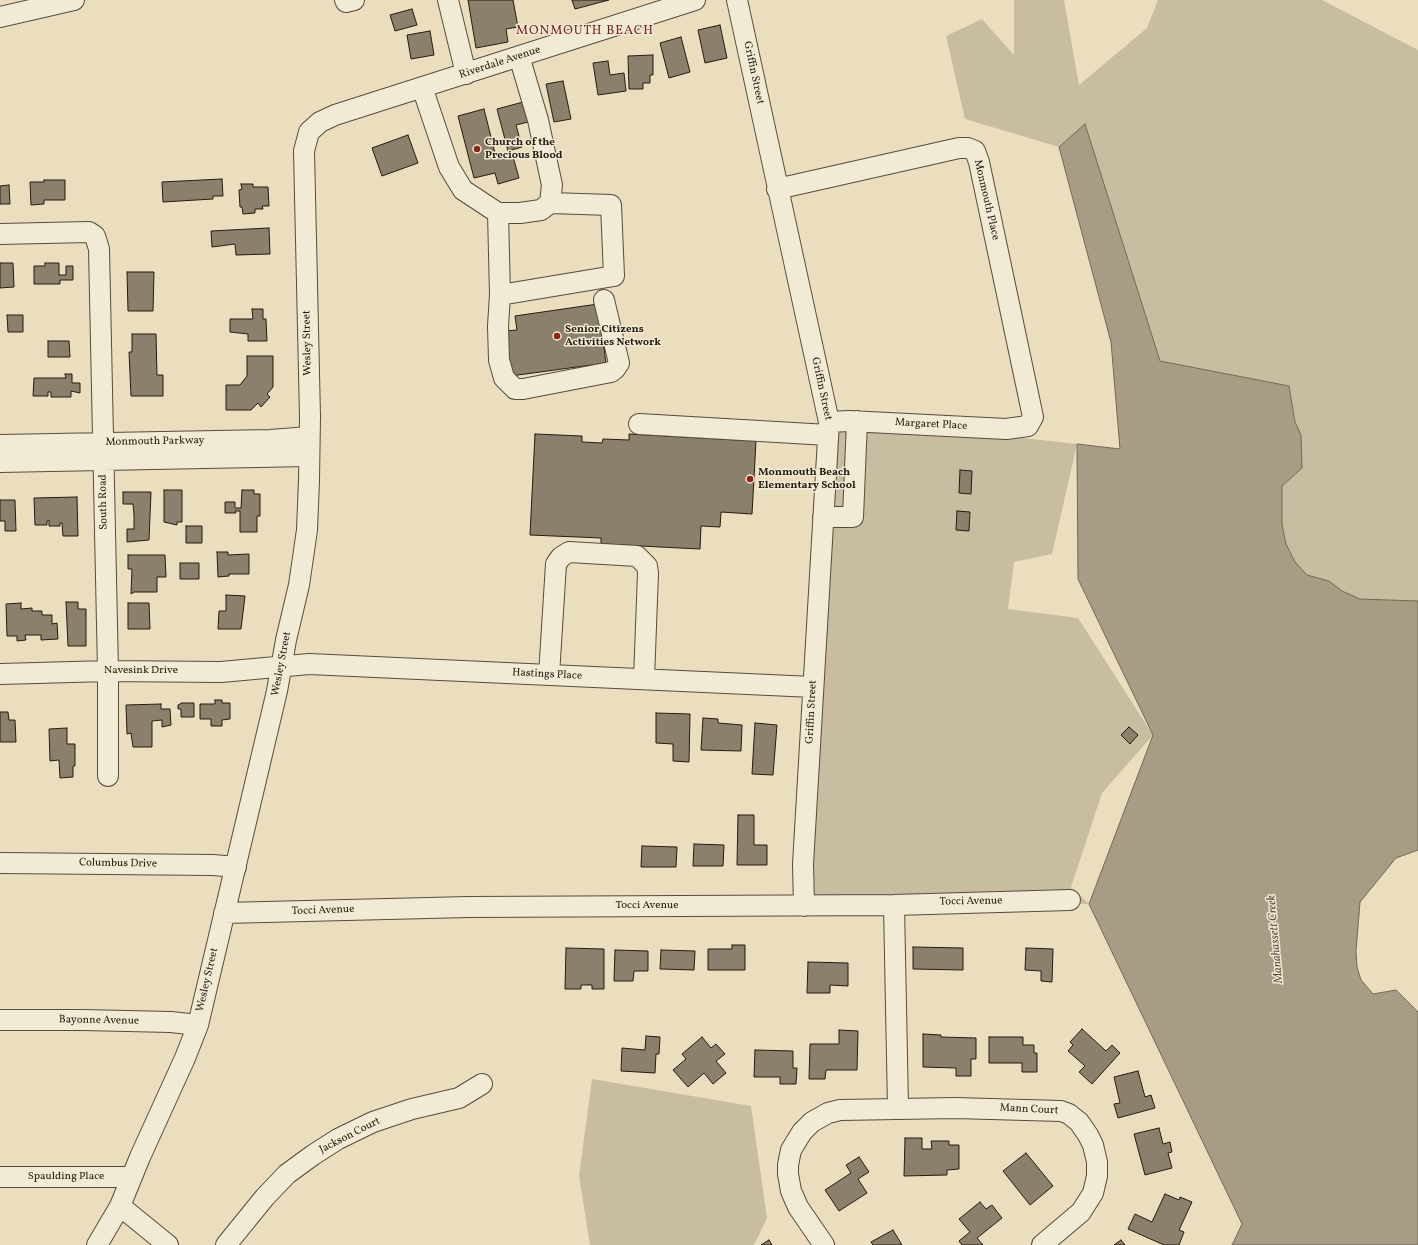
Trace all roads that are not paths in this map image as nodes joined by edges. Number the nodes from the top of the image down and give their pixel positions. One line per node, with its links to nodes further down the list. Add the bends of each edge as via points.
1 (74, 0): 5 (street)
2 (448, 0): 7 (street)
3 (695, 0): 6 (street, Riverdale Avenue)
4 (737, 0): 10 (street, Griffin Street)
5 (0, 17)
6 (520, 56): 7 (street, Riverdale Avenue); 11 (street, via 538,120 552,185)
7 (466, 74): 8 (street, Riverdale Avenue)
8 (422, 87): 9 (street, Riverdale Avenue, via 335,114); 12 (street, via 450,166 463,190)
9 (309, 132): 21 (street, Wesley Street, via 304,152)
10 (777, 190): 17 (street, Monmouth Place, via 959,148 975,151 1032,410); 19 (street, Griffin Street)
11 (550, 202): 12 (street, via 541,210); 14 (street, via 611,205 614,276)
12 (498, 213): 14 (street)
13 (0, 234): 22 (street, South Road, via 89,232 95,236 99,249)
14 (500, 295): 15 (street, via 499,360 504,378 515,389 611,372 615,369 619,363)
15 (604, 300)
16 (857, 421): 17 (street, Margaret Place, via 1006,429 1021,428); 19 (street, Margaret Place); 24 (street, via 853,518)
17 (1031, 423)
18 (639, 424): 19 (street, Margaret Place)
19 (829, 429): 24 (street, Griffin Street)
20 (0, 445): 22 (street, Monmouth Parkway)
21 (309, 447): 22 (street, Monmouth Parkway, via 270,440); 25 (street, Wesley Street, via 307,530 303,564)
22 (103, 451): 23 (street, Monmouth Parkway); 26 (street, South Road)
23 (0, 462)
24 (824, 517): 30 (street, Griffin Street)
25 (281, 667): 26 (street, Navesink Drive, via 221,672); 28 (street, Hastings Place, via 316,664); 33 (street, Wesley Street)
26 (108, 671): 27 (street, Navesink Drive); 31 (street, South Road)
27 (0, 674)
28 (549, 675): 29 (street, Hastings Place); 29 (street, via 556,564 569,552 637,556 647,566)
29 (644, 680): 30 (street, Hastings Place)
30 (813, 687): 36 (street, Griffin Street, via 803,864)
31 (108, 776)
32 (0, 863): 33 (street, Columbus Drive)
33 (236, 867): 37 (street, Wesley Street)
34 (1070, 900): 35 (street, Tocci Avenue)
35 (894, 905): 36 (street, Tocci Avenue); 41 (street)
36 (804, 906): 37 (street, Tocci Avenue, via 469,907)
37 (224, 913): 39 (street, Wesley Street)
38 (0, 1020): 39 (street, Bayonne Avenue, via 171,1022)
39 (198, 1025): 43 (street, Wesley Street)
40 (482, 1084): 47 (street, Jackson Court, via 459,1098 412,1108 373,1122 312,1155 287,1174 265,1197)
41 (898, 1108): 48 (street, Mann Court, via 840,1110 828,1113 812,1122 797,1138 788,1165 791,1191 798,1207); 49 (street, Mann Court, via 1061,1111 1079,1122 1093,1145 1097,1162 1093,1193 1081,1212)
42 (0, 1177): 43 (street, Spaulding Place)
43 (132, 1177): 44 (street, Wesley Street)
44 (120, 1206): 45 (street, Wesley Street); 46 (street)
45 (97, 1245)
46 (168, 1245)
47 (226, 1245)
48 (824, 1245)
49 (1042, 1245)

